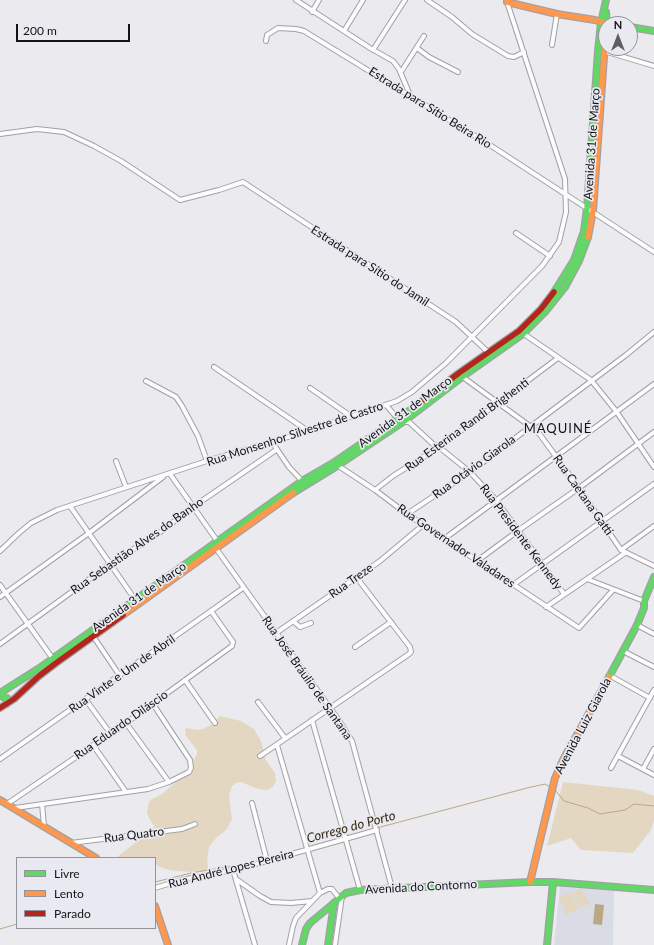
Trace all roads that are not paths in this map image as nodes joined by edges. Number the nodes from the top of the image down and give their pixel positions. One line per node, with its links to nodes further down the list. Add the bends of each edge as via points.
1 (296, 0): 8 (street)
2 (319, 0): 8 (street)
3 (363, 0): 13 (street)
4 (405, 0): 19 (street)
5 (427, 0): 20 (street, via 472,34 508,56 514,57)
6 (606, 0): 10 (main road, Avenida 31 de Março)
7 (507, 1): 9 (main road); 20 (street, Rua Monsenhor Silvestre de Castro)
8 (312, 12): 13 (street)
9 (557, 14): 11 (main road); 17 (street)
10 (606, 16)
11 (598, 21)
12 (638, 28): 14 (main road)
13 (344, 30): 19 (street)
14 (654, 31)
15 (424, 36): 18 (street)
16 (266, 40): 27 (street, Estrada para Sítio Beira Rio, via 267,35 278,28 304,31)
17 (552, 45)
18 (417, 48): 25 (street); 26 (street)
19 (373, 50): 25 (street, via 393,61)
20 (524, 52): 30 (street, Rua Monsenhor Silvestre de Castro, via 565,180)
21 (603, 56): 29 (main road, Avenida 31 de Março)
22 (603, 56): 29 (main road, Avenida 31 de Março)
23 (621, 56): 24 (street)
24 (654, 66)
25 (401, 72): 27 (street)
26 (458, 72)
27 (411, 96): 30 (street, Estrada para Sítio Beira Rio)
28 (0, 134): 37 (street, Estrada para Sítio do Jamil, via 37,129 64,132 121,161 180,200 243,182 456,322)
29 (595, 139): 31 (main road, Avenida 31 de Março)
30 (566, 194): 31 (street, Estrada para Sítio Beira Rio); 34 (street, Rua Monsenhor Silvestre de Castro, via 566,212 559,242)
31 (590, 209): 33 (street, Estrada para Sítio Beira Rio); 36 (main road, Avenida 31 de Março, via 577,260 543,311)
32 (516, 233): 34 (street)
33 (654, 252)
34 (550, 256): 37 (street, Rua Monsenhor Silvestre de Castro)
35 (654, 332): 42 (street, Rua Otávio Giarola)
36 (521, 333): 38 (main road, Avenida 31 de Março); 39 (street)
37 (472, 337): 38 (street, Estrada para Sítio do Jamil); 47 (street, Rua Monsenhor Silvestre de Castro, via 412,392)
38 (490, 355): 41 (main road, Avenida 31 de Março)
39 (558, 358): 42 (street); 46 (street, Rua Esterina Randi Brighenti)
40 (214, 367): 52 (street)
41 (460, 375): 46 (street, Rua Caetana Gatti); 50 (main road, Avenida 31 de Março)
42 (591, 380): 48 (street); 51 (street, Rua Otávio Giarola)
43 (146, 381): 60 (street, via 176,397 198,436)
44 (654, 384): 48 (street)
45 (310, 388): 49 (street)
46 (498, 404): 51 (street, Rua Caetana Gatti); 56 (street, Rua Esterina Randi Brighenti)
47 (386, 405): 49 (street, Rua Monsenhor Silvestre de Castro); 50 (street, Rua Presidente Kennedy)
48 (616, 411): 55 (street); 58 (street)
49 (352, 417): 52 (street, Rua Monsenhor Silvestre de Castro)
50 (401, 420): 56 (street, Rua Presidente Kennedy, via 409,422); 61 (main road, Avenida 31 de Março)
51 (529, 427): 58 (street, Rua Caetana Gatti, via 538,432); 63 (street, Rua Otávio Giarola)
52 (308, 431): 54 (street, Rua Monsenhor Silvestre de Castro)
53 (654, 432): 55 (street)
54 (272, 442): 57 (street); 60 (street, Rua Monsenhor Silvestre de Castro)
55 (639, 444): 62 (street); 68 (street)
56 (439, 447): 63 (street, Rua Presidente Kennedy); 69 (street, Rua Esterina Randi Brighenti)
57 (276, 450): 65 (street); 72 (street, Rua Sebastião Alves do Banho)
58 (556, 455): 68 (street, Rua Caetana Gatti); 70 (street)
59 (116, 461): 67 (street)
60 (207, 461): 64 (street, Rua Monsenhor Silvestre de Castro)
61 (335, 464): 65 (main road, Avenida 31 de Março); 69 (street, Rua Governador Valadares)
62 (654, 467)
63 (470, 472): 70 (street, Rua Presidente Kennedy); 73 (street, Rua Otávio Giarola)
64 (167, 474): 67 (street, Rua Monsenhor Silvestre de Castro); 72 (street, Rua José Bráulio de Santana); 78 (street)
65 (304, 483): 80 (main road, Avenida 31 de Março)
66 (654, 484): 74 (street)
67 (126, 487): 71 (street, Rua Monsenhor Silvestre de Castro)
68 (579, 488): 74 (street, Rua Caetana Gatti); 77 (street)
69 (375, 490): 73 (street, Rua Governador Valadares)
70 (496, 500): 77 (street, Rua Presidente Kennedy); 79 (street)
71 (70, 506): 78 (street); 82 (street, Rua Monsenhor Silvestre de Castro, via 31,523)
72 (193, 506): 80 (street, Rua José Bráulio de Santana); 85 (street, Rua Sebastião Alves do Banho, via 159,533)
73 (407, 514): 75 (street, Rua Governador Valadares)
74 (601, 522): 81 (street, Rua Caetana Gatti); 86 (street)
75 (423, 525): 79 (street, Rua Governador Valadares); 89 (street, Rua Treze)
76 (654, 526): 81 (street)
77 (519, 530): 84 (street); 86 (street, Rua Presidente Kennedy)
78 (89, 533): 85 (street); 96 (street)
79 (444, 539): 84 (street, Rua Governador Valadares)
80 (217, 545): 94 (street, Rua José Bráulio de Santana); 100 (main road, Avenida 31 de Março)
81 (621, 550): 83 (street, Rua Caetana Gatti)
82 (0, 551)
83 (625, 553): 87 (street, Rua Caetana Gatti); 90 (street)
84 (477, 561): 93 (street, Rua Governador Valadares)
85 (110, 564): 100 (street); 105 (street, Rua Sebastião Alves do Banho)
86 (542, 565): 93 (street); 97 (street, Rua Presidente Kennedy)
87 (654, 566)
88 (654, 576): 91 (main road, Avenida Luiz Giarola)
89 (357, 578): 103 (street, Rua Treze); 104 (street)
90 (587, 579): 95 (street); 97 (street)
91 (653, 583): 99 (main road, Avenida Luiz Giarola)
92 (0, 585): 96 (street)
93 (513, 585): 101 (street, Rua Governador Valadares)
94 (243, 588): 102 (street, Rua Vinte e Um de Abril); 108 (street, Rua José Bráulio de Santana)
95 (613, 590): 99 (street); 101 (street, Rua Governador Valadares, via 579,628)
96 (6, 592): 98 (street); 105 (street)
97 (564, 594): 101 (street)
98 (0, 596)
99 (644, 601): 107 (main road, Avenida Luiz Giarola)
100 (136, 602): 110 (main road, Avenida 31 de Março); 114 (main road, Avenida 31 de Março)
101 (546, 607)
102 (211, 611): 116 (street, Rua Vinte e Um de Abril); 118 (street, Rua Eduardo Diláscio, via 233,644)
103 (293, 621): 106 (street, via 300,627); 108 (street, Rua Treze)
104 (391, 622): 112 (street); 127 (street, via 410,647 409,654)
105 (28, 623): 111 (street, Rua Sebastião Alves do Banho); 114 (street)
106 (311, 623)
107 (637, 625): 109 (street); 113 (main road, Avenida Luiz Giarola)
108 (276, 633): 127 (street, Rua José Bráulio de Santana)
109 (654, 634)
110 (93, 636): 114 (main road, Avenida 31 de Março); 116 (street)
111 (0, 644)
112 (355, 647)
113 (623, 651): 115 (street); 117 (main road, Avenida Luiz Giarola)
114 (54, 661): 120 (main road, Avenida 31 de Março); 124 (main road, Avenida 31 de Março)
115 (654, 667)
116 (120, 676): 122 (street, Rua Vinte e Um de Abril)
117 (609, 676): 121 (street); 159 (main road, Avenida Luiz Giarola, via 555,778)
118 (185, 680): 125 (street, Rua Eduardo Diláscio); 130 (street)
119 (654, 690): 121 (street)
120 (0, 695): 124 (main road, via 6,698)
121 (650, 698): 137 (street)
122 (86, 700): 131 (street); 138 (street, Rua Vinte e Um de Abril)
123 (258, 702): 132 (street)
124 (6, 704): 126 (main road, Avenida 31 de Março)
125 (153, 704): 129 (street, Rua Eduardo Diláscio); 142 (street, via 191,764 189,772)
126 (0, 708)
127 (330, 708): 128 (street); 151 (street, Rua José Bráulio de Santana, via 352,741)
128 (312, 720): 132 (street); 152 (street)
129 (126, 723): 131 (street, Rua Eduardo Diláscio); 142 (street)
130 (215, 723)
131 (110, 733): 133 (street, Rua Eduardo Diláscio)
132 (284, 738): 134 (street)
133 (93, 745): 143 (street); 146 (street, Rua Eduardo Diláscio)
134 (277, 745): 136 (street); 154 (street)
135 (654, 750): 140 (street)
136 (260, 756)
137 (618, 756): 139 (street); 140 (street)
138 (0, 759)
139 (611, 768)
140 (643, 769): 141 (street)
141 (654, 775)
142 (169, 782): 143 (street, via 148,789)
143 (126, 792): 147 (street)
144 (0, 800): 146 (main road)
145 (252, 803): 156 (street)
146 (8, 804): 148 (main road)
147 (42, 804): 148 (street); 150 (street)
148 (15, 808): 150 (main road)
149 (195, 824): 153 (street, Rua Quatro, via 182,829)
150 (44, 826): 153 (main road)
151 (376, 828): 152 (street, Rua André Lopes Pereira); 162 (street, Rua José Bráulio de Santana)
152 (345, 837): 154 (street, Rua André Lopes Pereira); 163 (street)
153 (71, 842): 155 (main road)
154 (307, 848): 156 (street, Rua André Lopes Pereira); 165 (street)
155 (94, 857)
156 (267, 860): 157 (street, Rua André Lopes Pereira)
157 (233, 870): 158 (street); 161 (street, Rua André Lopes Pereira, via 180,880)
158 (236, 879): 167 (street, via 272,902); 171 (street)
159 (530, 882): 160 (main road, Avenida do Contorno); 162 (main road, Avenida do Contorno)
160 (554, 882): 164 (main road, Avenida do Contorno); 176 (main road)
161 (156, 888)
162 (392, 888): 163 (main road, Avenida do Contorno)
163 (360, 890): 166 (main road, Avenida do Contorno)
164 (654, 890)
165 (320, 894): 166 (street, via 332,889); 167 (street)
166 (340, 897): 168 (main road, Avenida do Contorno); 175 (street)
167 (312, 901): 172 (street, via 294,922)
168 (334, 903): 173 (main road, Avenida do Contorno, via 310,923); 174 (main road)
169 (156, 909): 170 (main road)
170 (168, 945)
171 (255, 945)
172 (289, 945)
173 (302, 945)
174 (328, 945)
175 (335, 945)
176 (547, 945)

